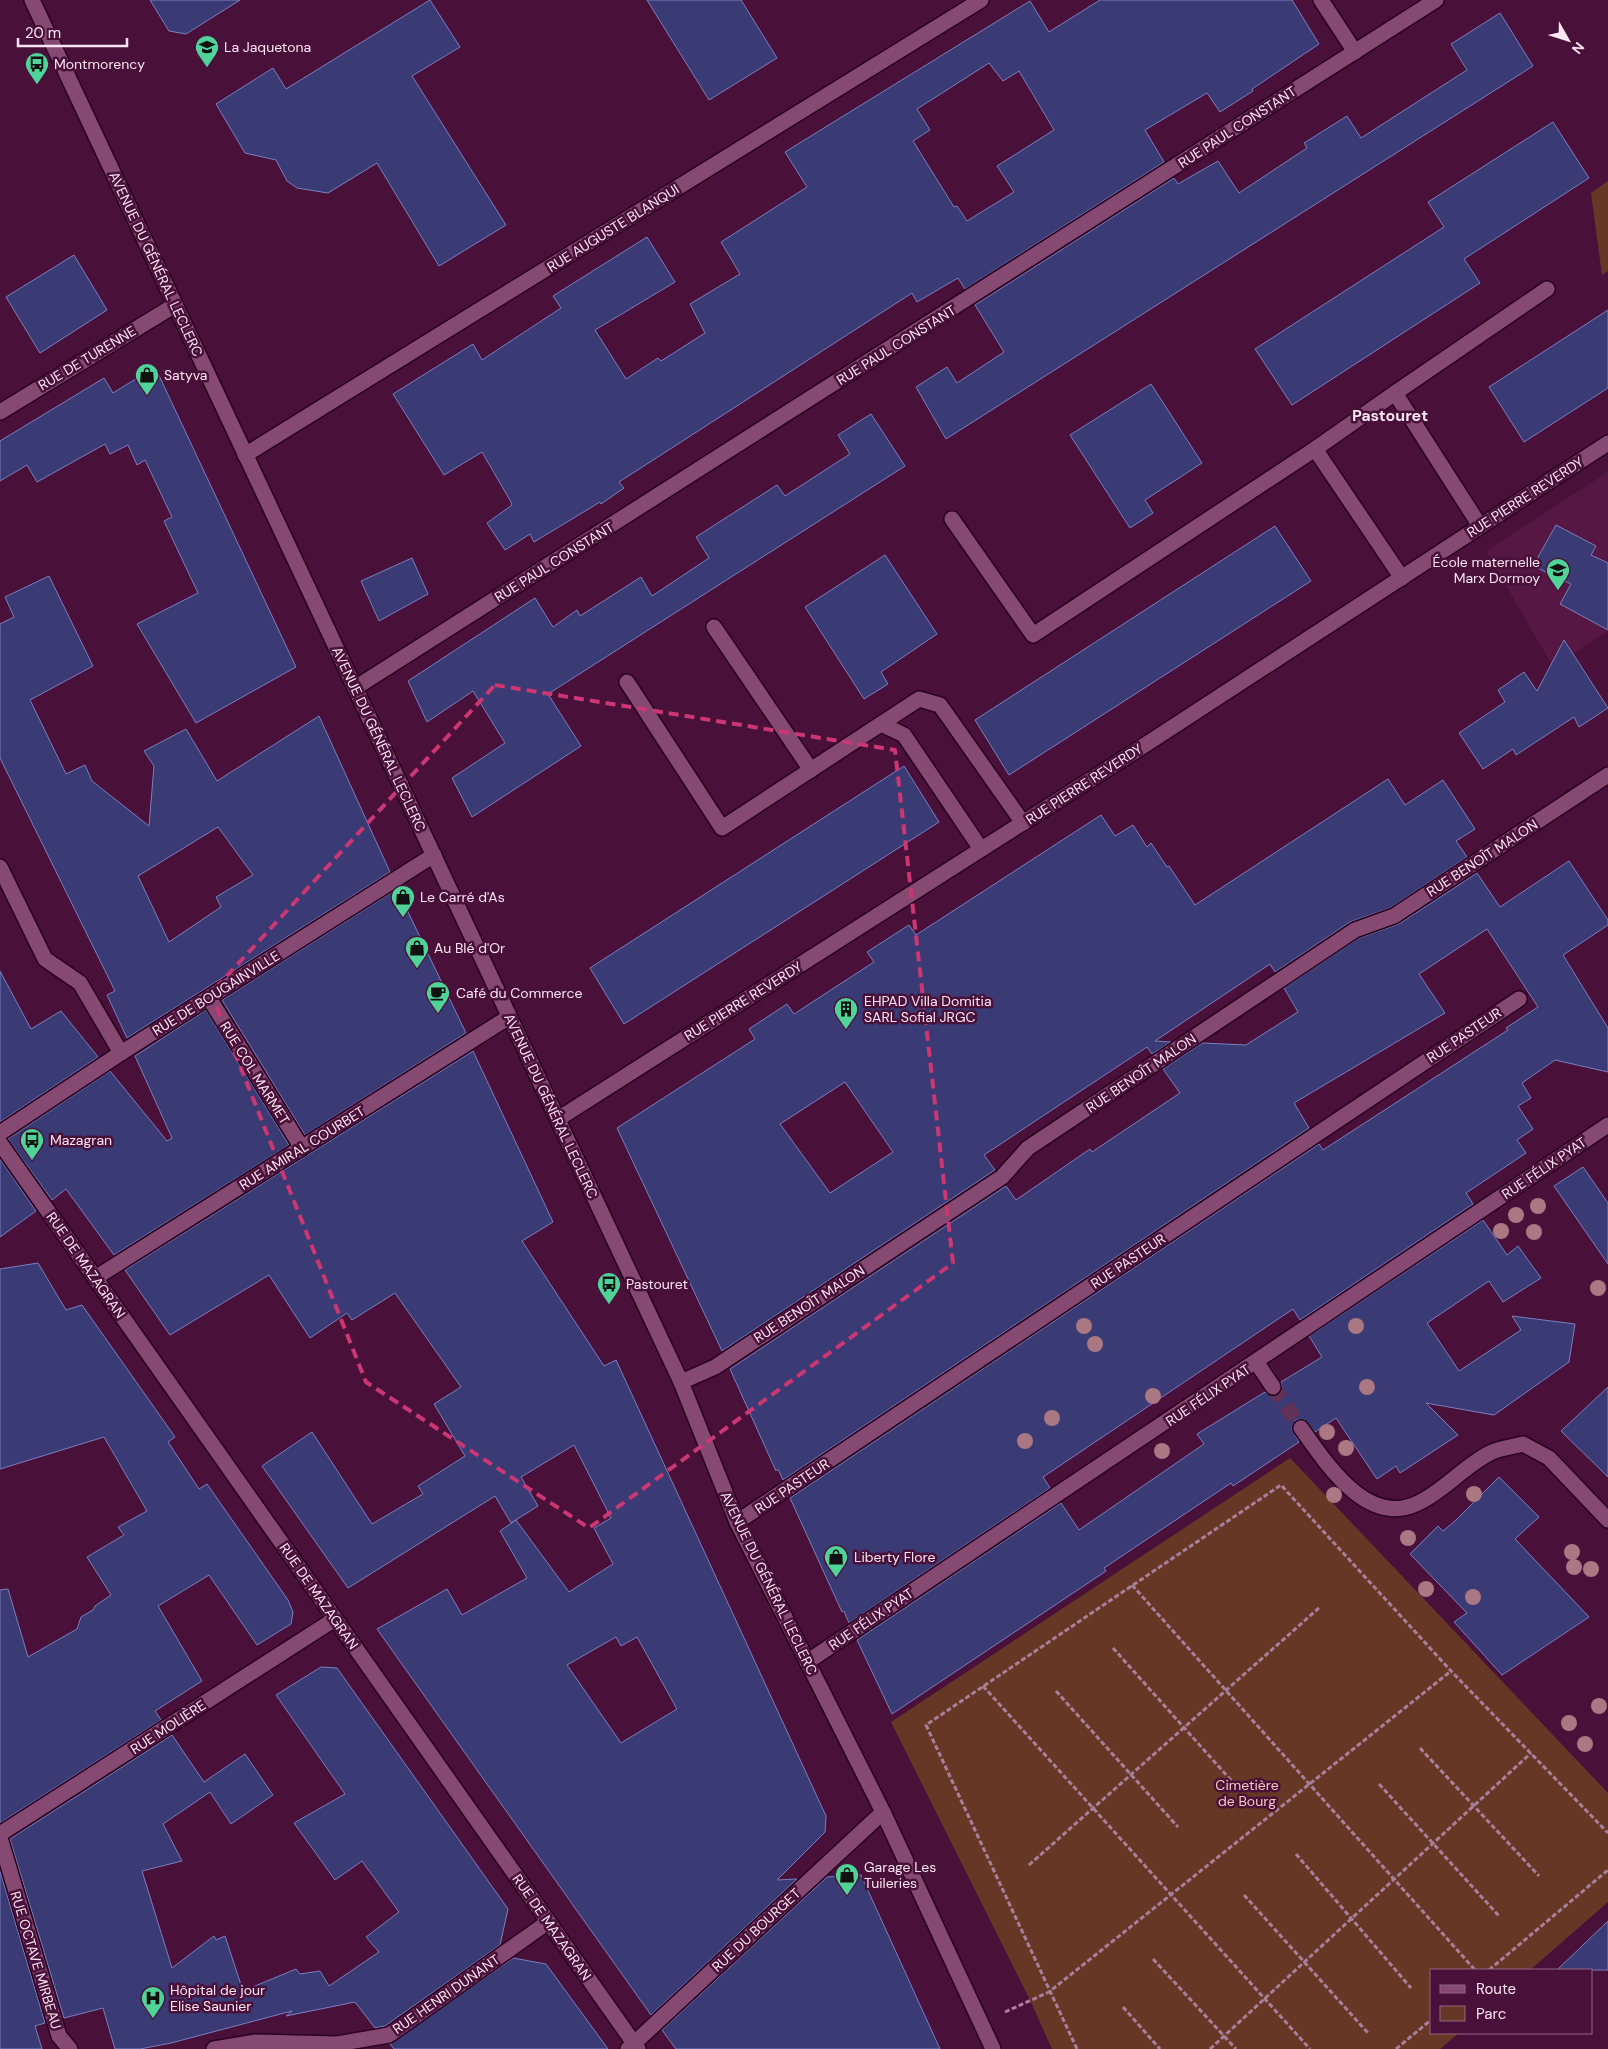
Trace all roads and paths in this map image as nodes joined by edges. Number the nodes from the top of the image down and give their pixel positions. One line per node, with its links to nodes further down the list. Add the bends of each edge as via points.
1 (32, 0): 7 (street, AVENUE DU GÉNÉRAL LECLERC)
2 (981, 0): 12 (street, RUE AUGUSTE BLANQUI)
3 (1321, 0): 5 (street)
4 (1436, 0): 5 (street, RUE PAUL CONSTANT)
5 (1355, 52): 18 (street, RUE PAUL CONSTANT)
6 (1547, 288): 8 (street)
7 (175, 305): 9 (street, RUE DE TURENNE); 12 (street, AVENUE DU GÉNÉRAL LECLERC)
8 (1395, 393): 11 (street); 14 (street)
9 (0, 412)
10 (1608, 443): 14 (street, RUE PIERRE REVERDY)
11 (1315, 449): 13 (street, via 1033,635); 15 (street)
12 (245, 455): 18 (street, AVENUE DU GÉNÉRAL LECLERC)
13 (952, 519)
14 (1480, 526): 15 (street, RUE PIERRE REVERDY)
15 (1402, 578): 22 (street, RUE PIERRE REVERDY)
16 (714, 627): 20 (street)
17 (627, 682): 20 (street, via 722,828)
18 (355, 688): 24 (street, AVENUE DU GÉNÉRAL LECLERC)
19 (881, 724): 20 (street); 22 (street, via 919,699 940,705); 23 (street, via 904,735)
20 (811, 770)
21 (1608, 775): 37 (street, RUE BENOÎT MALON, via 1394,916 1355,930 1028,1148 1002,1177 715,1366)
22 (1023, 823): 23 (street, RUE PIERRE REVERDY)
23 (981, 849): 30 (street, RUE PIERRE REVERDY)
24 (434, 855): 26 (street, RUE DE BOUGAINVILLE); 28 (street, AVENUE DU GÉNÉRAL LECLERC)
25 (0, 867): 29 (street, via 45,959 80,984)
26 (209, 998): 29 (street, RUE DE BOUGAINVILLE); 34 (street, RUE COL MARMET)
27 (1519, 998): 41 (street, RUE PASTEUR)
28 (509, 1017): 30 (street, AVENUE DU GÉNÉRAL LECLERC); 34 (street, RUE AMIRAL COURBET)
29 (121, 1053): 32 (street, RUE DE BOUGAINVILLE)
30 (558, 1120): 37 (street, AVENUE DU GÉNÉRAL LECLERC)
31 (1608, 1125): 36 (street, RUE FÉLIX PYAT)
32 (0, 1133)
33 (0, 1143): 35 (street, RUE DE MAZAGRAN)
34 (302, 1148): 35 (street, RUE AMIRAL COURBET)
35 (95, 1278): 44 (street, RUE DE MAZAGRAN)
36 (1257, 1362): 38 (street); 46 (street, RUE FÉLIX PYAT)
37 (681, 1382): 41 (street, AVENUE DU GÉNÉRAL LECLERC)
38 (1273, 1387)
39 (1302, 1428): 40 (street, via 1324,1460 1360,1497 1387,1510 1417,1504 1490,1453 1523,1444 1549,1458)
40 (1608, 1520)
41 (737, 1522): 46 (street, AVENUE DU GÉNÉRAL LECLERC)
42 (1132, 1586): 47 (path, via 1281,1485); 48 (path); 50 (path)
43 (1320, 1608): 50 (path)
44 (335, 1619): 63 (street, RUE MOLIÈRE); 75 (street, RUE DE MAZAGRAN)
45 (1113, 1648): 51 (path)
46 (807, 1662): 60 (street, AVENUE DU GÉNÉRAL LECLERC)
47 (1451, 1671): 53 (path); 55 (path)
48 (983, 1686): 59 (path); 81 (path, via 926,1724)
49 (1056, 1691): 54 (path)
50 (1226, 1691): 51 (path); 55 (path)
51 (1184, 1728): 54 (path); 57 (path)
52 (1420, 1748): 58 (path)
53 (1531, 1753): 58 (path); 62 (path)
54 (1131, 1775): 59 (path); 61 (path)
55 (1309, 1784): 70 (path); 71 (path)
56 (1379, 1784): 65 (path)
57 (1237, 1787)
58 (1475, 1807): 65 (path); 69 (path)
59 (1094, 1808): 67 (path); 71 (path)
60 (883, 1812): 85 (street, AVENUE DU GÉNÉRAL LECLERC); 88 (street, RUE DU BOURGET)
61 (1178, 1827)
62 (1608, 1833)
63 (0, 1834)
64 (0, 1838): 89 (street, RUE OCTAVE MIRBEAU, via 59,2036)
65 (1434, 1844): 70 (path); 73 (path)
66 (1296, 1854): 74 (path)
67 (1029, 1865)
68 (1608, 1870): 79 (path)
69 (1539, 1876)
70 (1395, 1880): 74 (path); 78 (path)
71 (1171, 1895): 81 (path); 82 (path)
72 (1244, 1895): 77 (path)
73 (1499, 1916)
74 (1351, 1919): 77 (path); 80 (path)
75 (548, 1922): 88 (street, RUE DE MAZAGRAN); 90 (street, RUE HENRI DUNANT, via 389,2035 337,2044 256,2042)
76 (1153, 1959): 87 (path)
77 (1304, 1962): 82 (path); 86 (path)
78 (1474, 1969)
79 (1490, 1969)
80 (1411, 1988)
81 (1049, 1992): 85 (path); 92 (path)
82 (1265, 1999): 87 (path); 96 (path)
83 (1123, 2007): 93 (path)
84 (1430, 2021): 97 (path)
85 (982, 2023): 91 (street, AVENUE DU GÉNÉRAL LECLERC)
86 (1368, 2033)
87 (1224, 2036): 94 (path); 95 (path)
88 (633, 2047)
89 (70, 2049)
90 (214, 2049)
91 (993, 2049)
92 (1077, 2049)
93 (1160, 2049)
94 (1210, 2049)
95 (1236, 2049)
96 (1310, 2049)
97 (1396, 2049)

